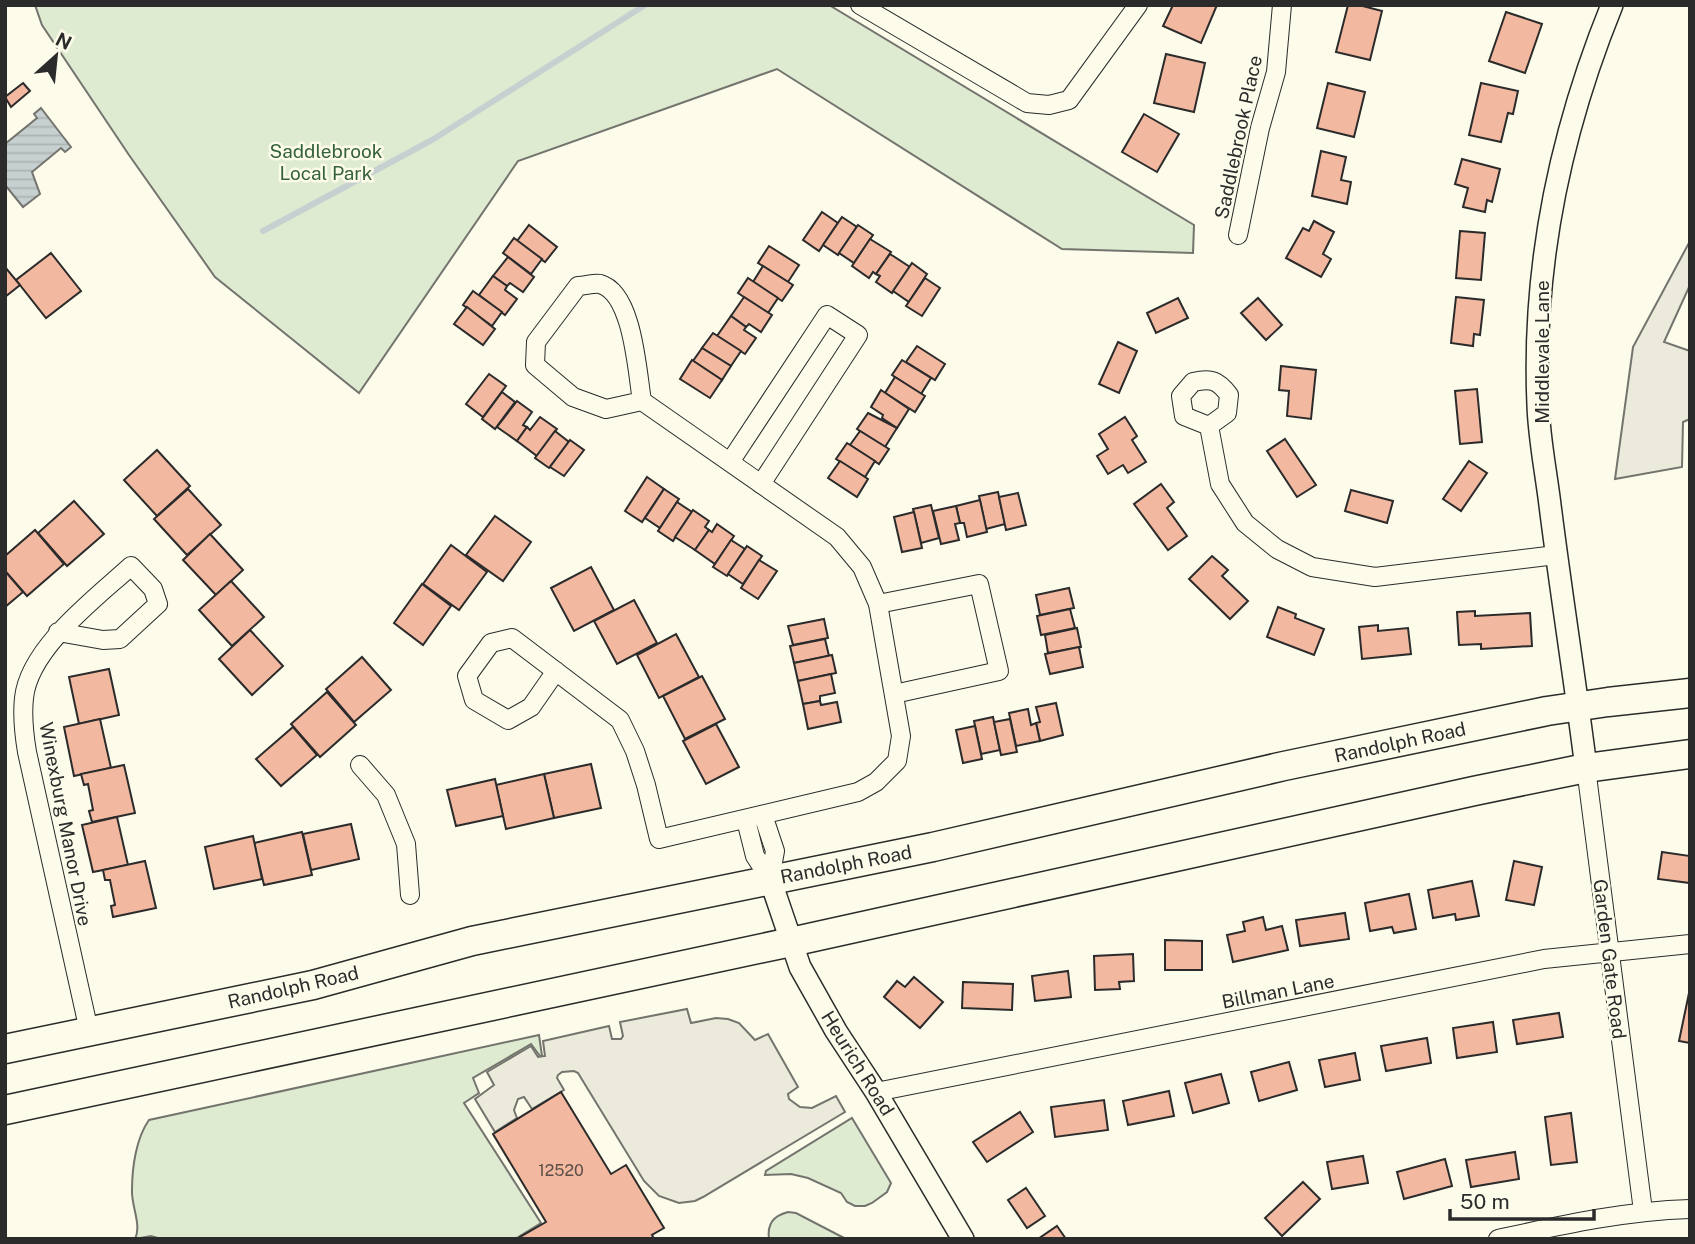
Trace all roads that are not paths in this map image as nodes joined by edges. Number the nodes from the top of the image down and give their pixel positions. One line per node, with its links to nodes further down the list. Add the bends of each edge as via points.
1 (860, 5): 2 (street, via 1027,103 1049,105 1069,100)
2 (1138, 5)
3 (1282, 5): 5 (street, Saddlebrook Place, via 1276,72)
4 (1612, 5): 10 (street, Middlevale Lane, via 1588,64 1563,155 1539,294 1538,406)
5 (1238, 235)
6 (642, 401): 6 (street, via 606,409 573,397 535,365 536,342 578,286 600,284 618,296 626,311); 8 (street)
7 (1209, 426): 10 (street, via 1220,484 1245,523 1277,549 1312,567 1376,577)
8 (730, 462): 9 (street); 9 (street, via 827,315 858,335)
9 (761, 484): 11 (street, via 837,537 862,566)
10 (1556, 555): 16 (street, Middlevale Lane)
11 (878, 604): 15 (street); 15 (street, via 979,584 999,671)
12 (58, 632): 12 (street, Winexburg Manor Drive, via 131,566 153,589 158,604 120,639); 26 (street, Winexburg Manor Drive, via 38,659 24,695 23,723)
13 (556, 671): 13 (street, via 512,638 491,643 467,676 474,700 508,720 531,707); 20 (street, via 620,720 635,751 659,839)
14 (1690, 693): 16 (main road, Randolph Road)
15 (894, 694): 20 (street, via 901,736 897,761 876,782 858,792)
16 (1578, 706): 19 (street, Garden Gate Road); 21 (main road, Randolph Road)
17 (1690, 754): 19 (main road)
18 (360, 765): 22 (street, via 386,795 406,844)
19 (1586, 768): 23 (main road); 25 (street, Garden Gate Road)
20 (755, 818): 21 (street, via 775,851)
21 (770, 879): 23 (street, Heurich Road); 26 (main road, Randolph Road, via 472,941 313,985)
22 (410, 895)
23 (791, 942): 28 (street, Heurich Road, via 836,1031); 29 (main road)
24 (1690, 944): 25 (street, Billman Lane)
25 (1608, 952): 28 (street, Billman Lane, via 1544,959); 31 (street, Garden Gate Road)
26 (89, 1031): 27 (main road, Randolph Road)
27 (5, 1049)
28 (876, 1092): 32 (street, Heurich Road)
29 (5, 1110)
30 (1690, 1209): 31 (street)
31 (1643, 1211): 33 (street)
32 (963, 1239)
33 (1498, 1239)

